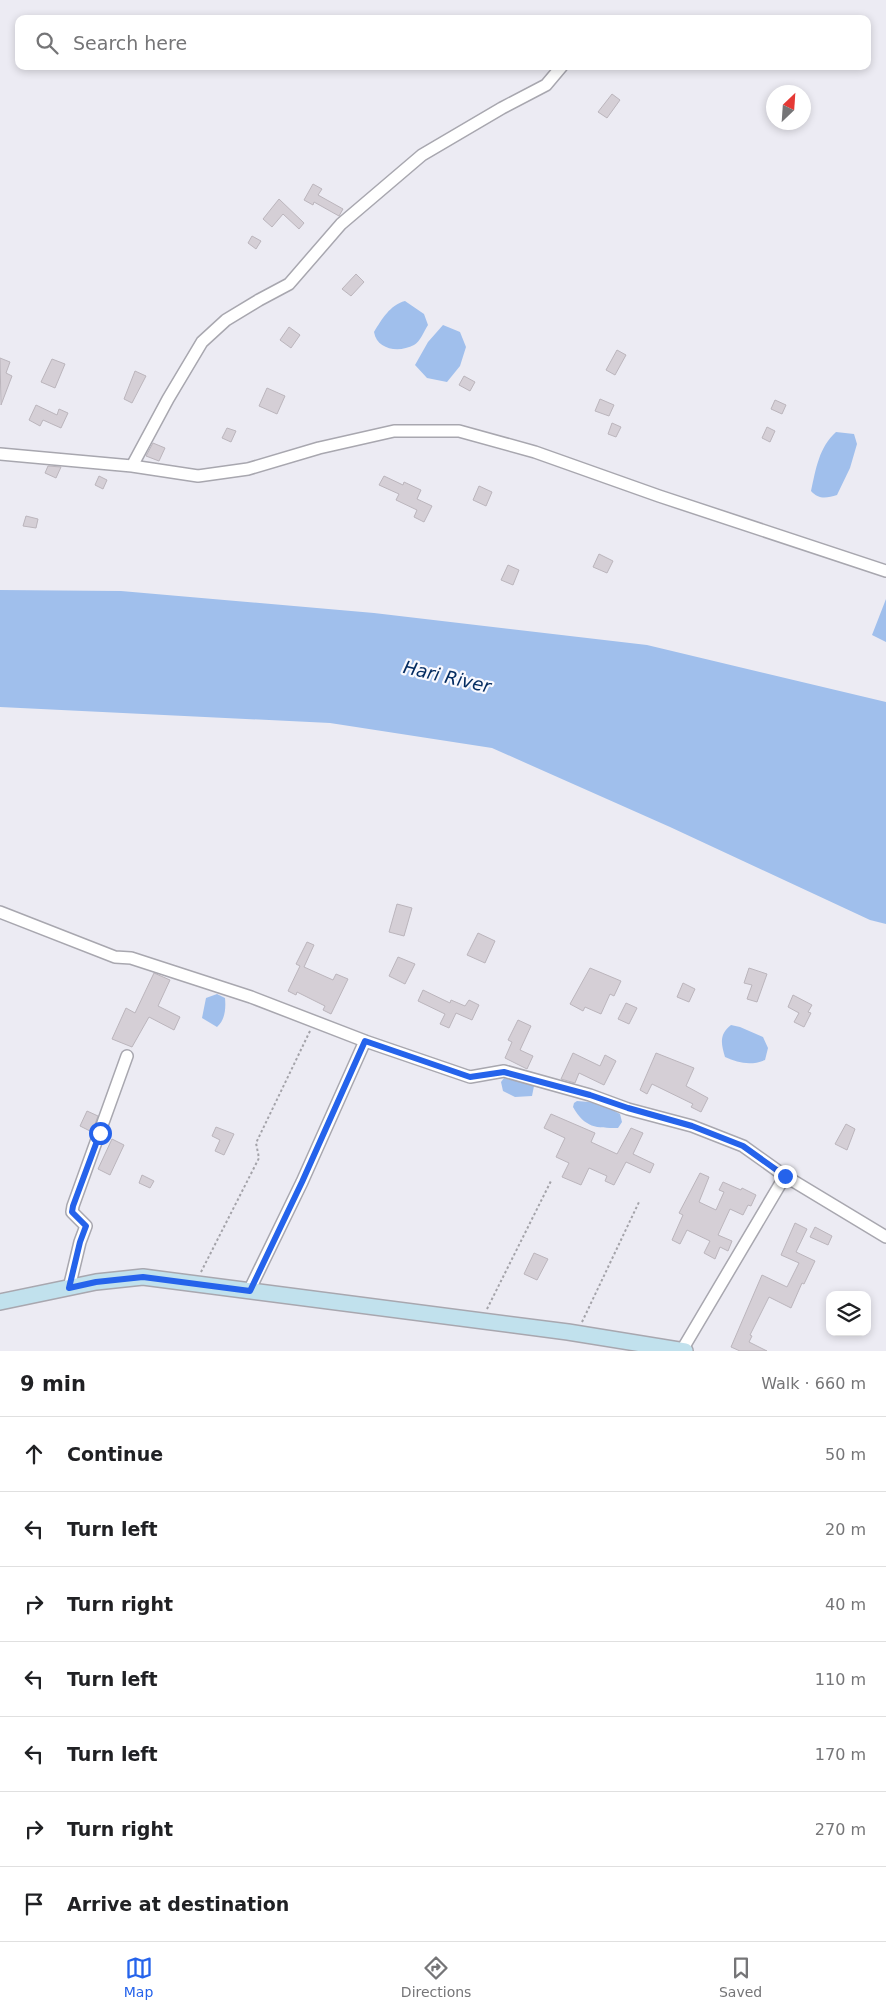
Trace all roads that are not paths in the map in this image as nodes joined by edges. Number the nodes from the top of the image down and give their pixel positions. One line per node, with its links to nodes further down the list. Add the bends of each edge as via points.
1 (559, 70): 3 (street, via 546,85 422,155 342,224 290,284 226,320 202,342)
2 (0, 454): 3 (street)
3 (132, 466): 4 (street, via 198,476 248,469 394,431 459,431 535,452)
4 (886, 571)
5 (0, 912): 6 (street, via 115,956 131,958 251,997)
6 (365, 1041): 8 (street, via 470,1077 504,1072 692,1126 743,1146); 11 (street)
7 (127, 1056): 10 (street, via 73,1206 72,1212 86,1226)
8 (785, 1176): 9 (street); 13 (street)
9 (886, 1237)
10 (69, 1288): 11 (main road, via 143,1277); 12 (main road)
11 (250, 1291): 13 (main road)
12 (0, 1302)
13 (684, 1350)

